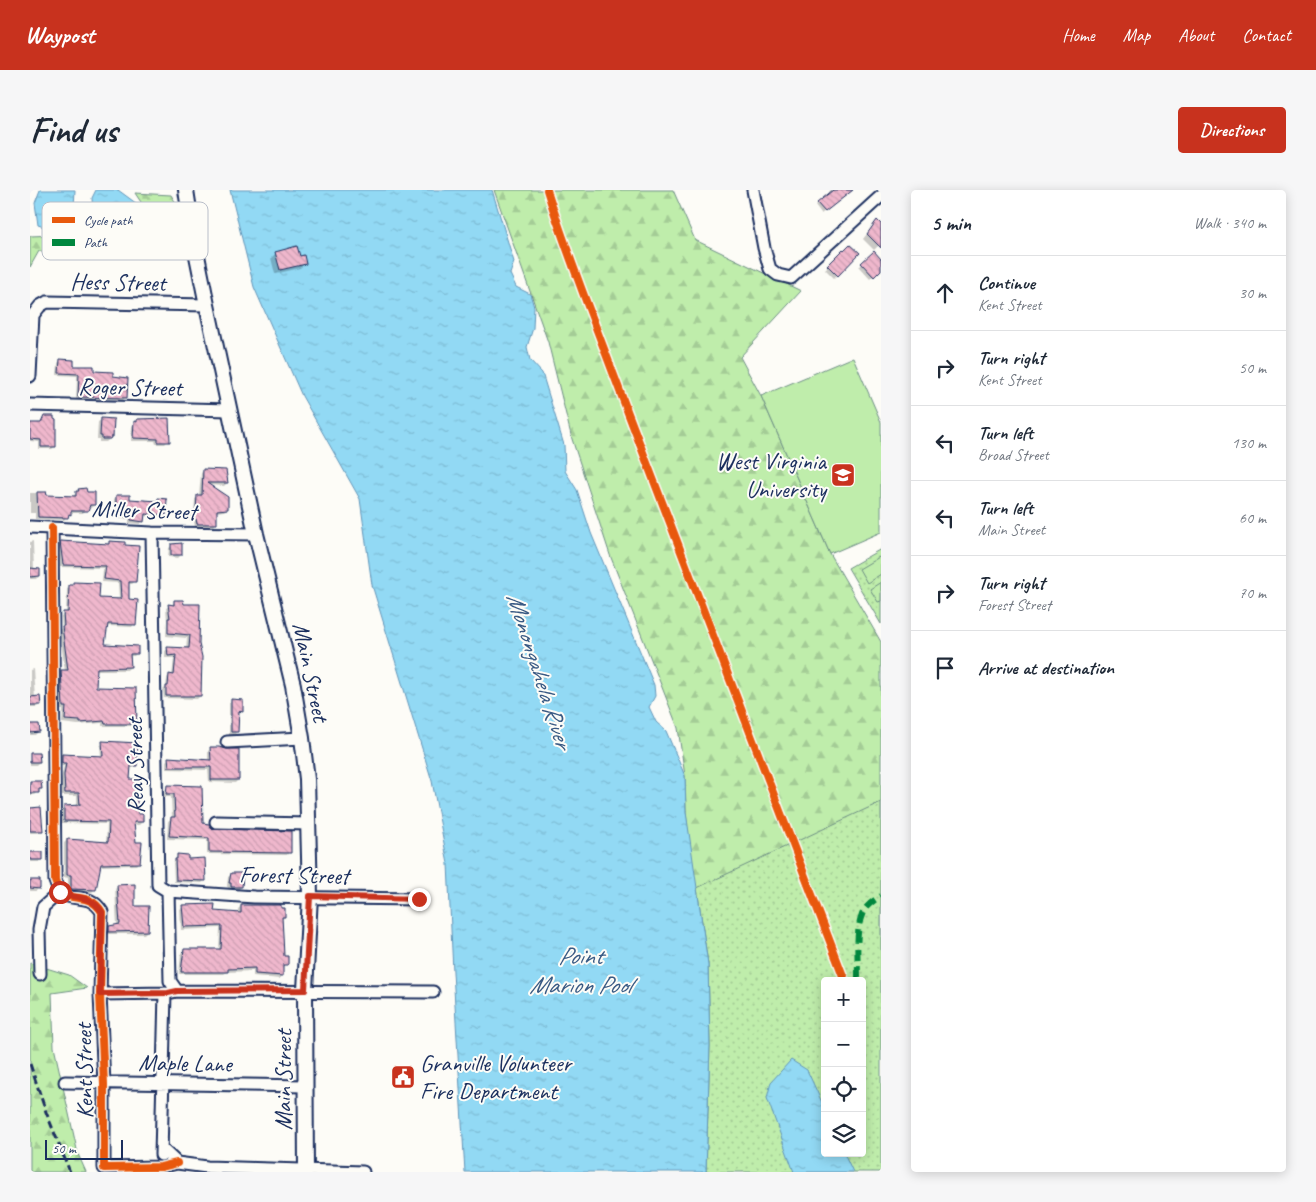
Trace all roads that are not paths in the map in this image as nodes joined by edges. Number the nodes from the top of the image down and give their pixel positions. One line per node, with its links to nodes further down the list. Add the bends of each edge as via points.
1 (752, 190): 2 (street, via 770,269 778,276 790,278)
2 (881, 196)
3 (198, 260): 4 (main road, Main Street)
4 (207, 306): 5 (street, Hess Street, via 47,302 33,314); 7 (main road, Main Street)
5 (30, 376)
6 (30, 405): 7 (street, Roger Street)
7 (230, 410): 11 (main road, Main Street)
8 (30, 527): 9 (street, Miller Street)
9 (52, 528): 10 (street, Miller Street); 17 (street, via 55,881)
10 (152, 533): 11 (street, Miller Street); 16 (street, Reay Street, via 158,885)
11 (256, 534): 12 (main road, Main Street, via 283,641)
12 (302, 738): 13 (street); 15 (main road, Main Street)
13 (227, 742)
14 (216, 822): 15 (street)
15 (308, 824): 18 (main road, Main Street)
16 (168, 891): 18 (street, Forest Street, via 254,897); 22 (street, Reay Street, via 170,981)
17 (60, 892): 20 (street, via 43,907 39,930); 25 (street, Kent Street, via 92,900 102,912)
18 (310, 896): 19 (street, Forest Street); 21 (main road, Main Street)
19 (419, 899)
20 (40, 974)
21 (305, 990): 22 (street); 23 (street); 29 (main road, Main Street)
22 (177, 991): 24 (street)
23 (434, 992)
24 (165, 993): 25 (street); 28 (street)
25 (100, 994): 27 (street, Kent Street)
26 (65, 1082): 27 (street, Maple Lane)
27 (104, 1084): 28 (street, Maple Lane); 32 (street, Kent Street, via 104,1168)
28 (162, 1084): 29 (street, Maple Lane); 30 (street)
29 (305, 1086): 34 (main road, Main Street)
30 (162, 1148): 31 (street); 32 (street)
31 (177, 1163): 32 (street); 33 (street)
32 (161, 1170)
33 (207, 1170): 34 (street)
34 (306, 1171): 35 (street)
35 (363, 1172)

